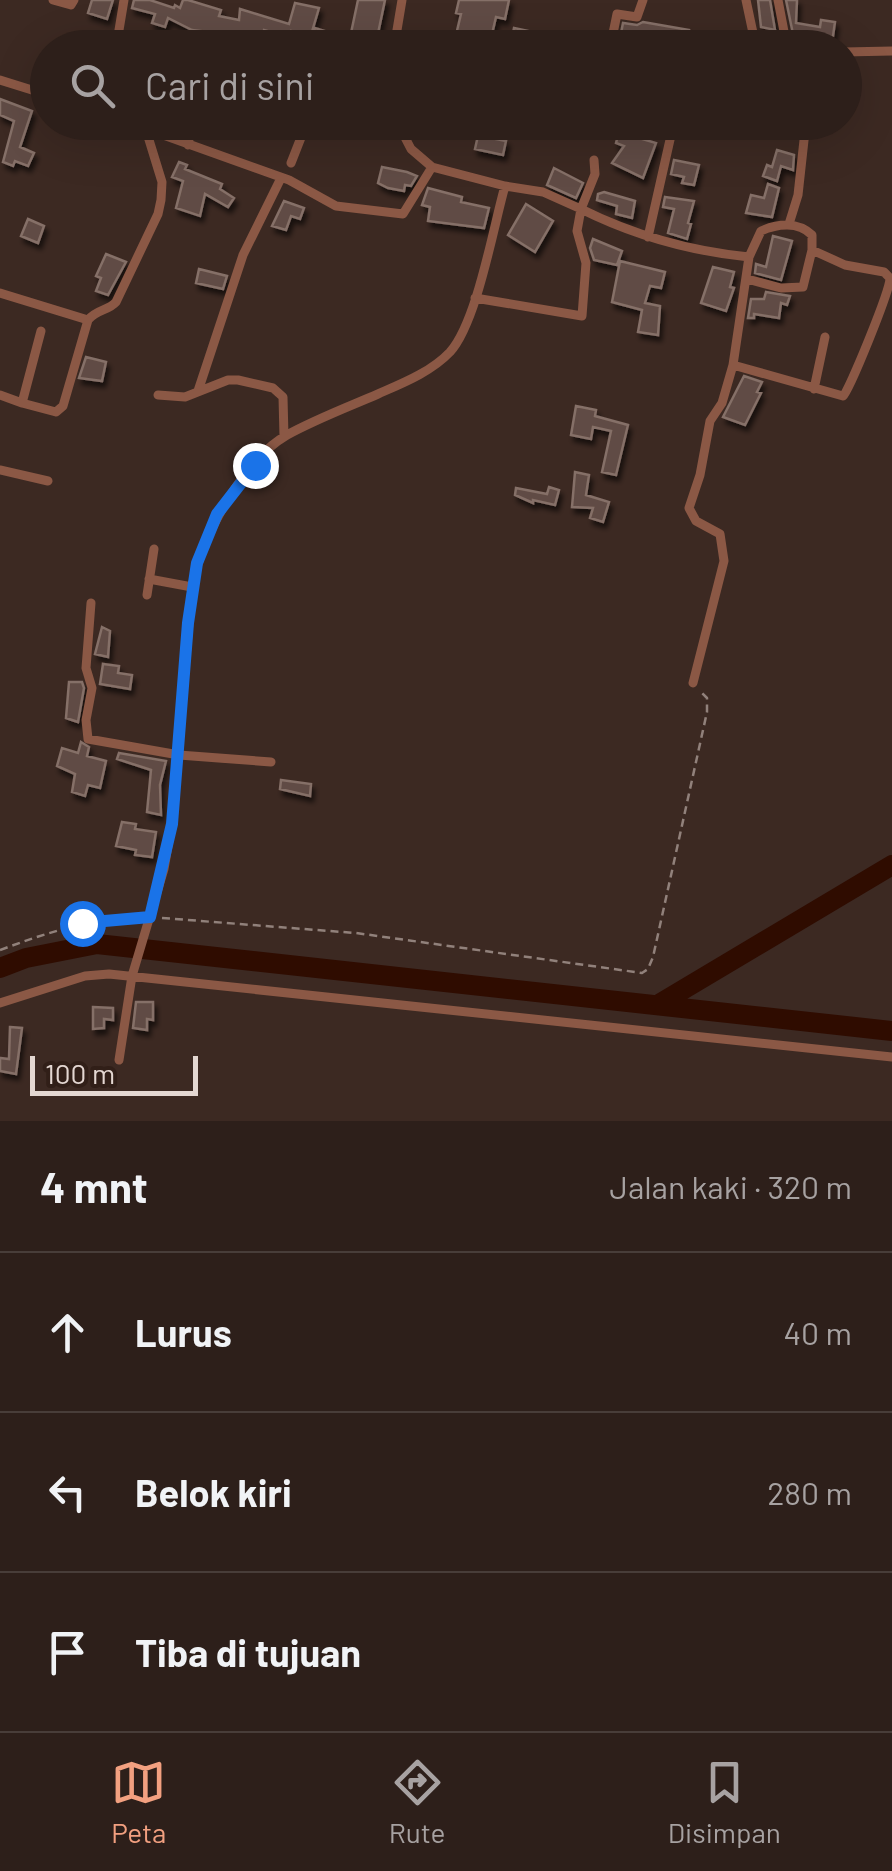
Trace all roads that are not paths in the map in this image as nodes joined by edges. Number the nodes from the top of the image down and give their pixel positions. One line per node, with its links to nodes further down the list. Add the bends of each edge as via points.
1 (53, 0): 2 (street)
2 (74, 0)
3 (124, 0): 8 (street)
4 (402, 0): 9 (street)
5 (644, 0): 10 (street, via 637,17 617,14)
6 (746, 0): 11 (street)
7 (778, 0): 12 (street)
8 (119, 30)
9 (397, 30)
10 (614, 30)
11 (752, 30)
12 (787, 30)
13 (892, 51): 14 (street)
14 (862, 52)
15 (0, 80): 16 (street)
16 (30, 89)
17 (149, 140): 38 (street, via 162,182 158,214 116,302)
18 (174, 140): 24 (street)
19 (189, 140): 24 (street)
20 (300, 140): 26 (street)
21 (406, 140): 27 (street)
22 (670, 140): 32 (street)
23 (804, 140): 31 (street)
24 (188, 145): 28 (street)
25 (594, 160): 30 (street)
26 (291, 163)
27 (432, 167): 28 (street, via 402,214 336,206); 29 (street)
28 (282, 178): 43 (street, via 243,255)
29 (505, 186): 30 (street, via 543,192); 37 (street)
30 (581, 209): 32 (street); 37 (street, via 582,316)
31 (789, 224): 33 (street, via 812,235); 34 (street, via 760,231)
32 (648, 237): 34 (street)
33 (812, 250): 35 (street, via 803,286); 42 (street, via 890,278 848,393)
34 (748, 257): 35 (street)
35 (747, 279): 41 (street)
36 (0, 293): 38 (street)
37 (475, 298): 47 (street, via 468,326 450,353)
38 (88, 320): 46 (street, via 63,406 51,412)
39 (41, 331): 46 (street)
40 (825, 337): 42 (street)
41 (732, 366): 42 (street); 55 (street, via 710,421 689,508 696,521 720,534 724,561)
42 (814, 389)
43 (198, 391): 45 (street); 47 (street, via 228,380 272,388 284,402)
44 (0, 395): 46 (street)
45 (158, 396)
46 (22, 403)
47 (284, 437): 52 (street, via 217,514)
48 (0, 470): 49 (street)
49 (48, 481)
50 (154, 549): 51 (street)
51 (148, 579): 52 (street); 53 (street)
52 (192, 587): 56 (street)
53 (147, 595)
54 (92, 603): 56 (street, via 88,739)
55 (693, 683)
56 (179, 755): 57 (street); 58 (street, via 172,824)
57 (271, 762)
58 (132, 975): 59 (street, via 85,976); 60 (street); 61 (street)
59 (0, 1003)
60 (892, 1057)
61 (120, 1060)

